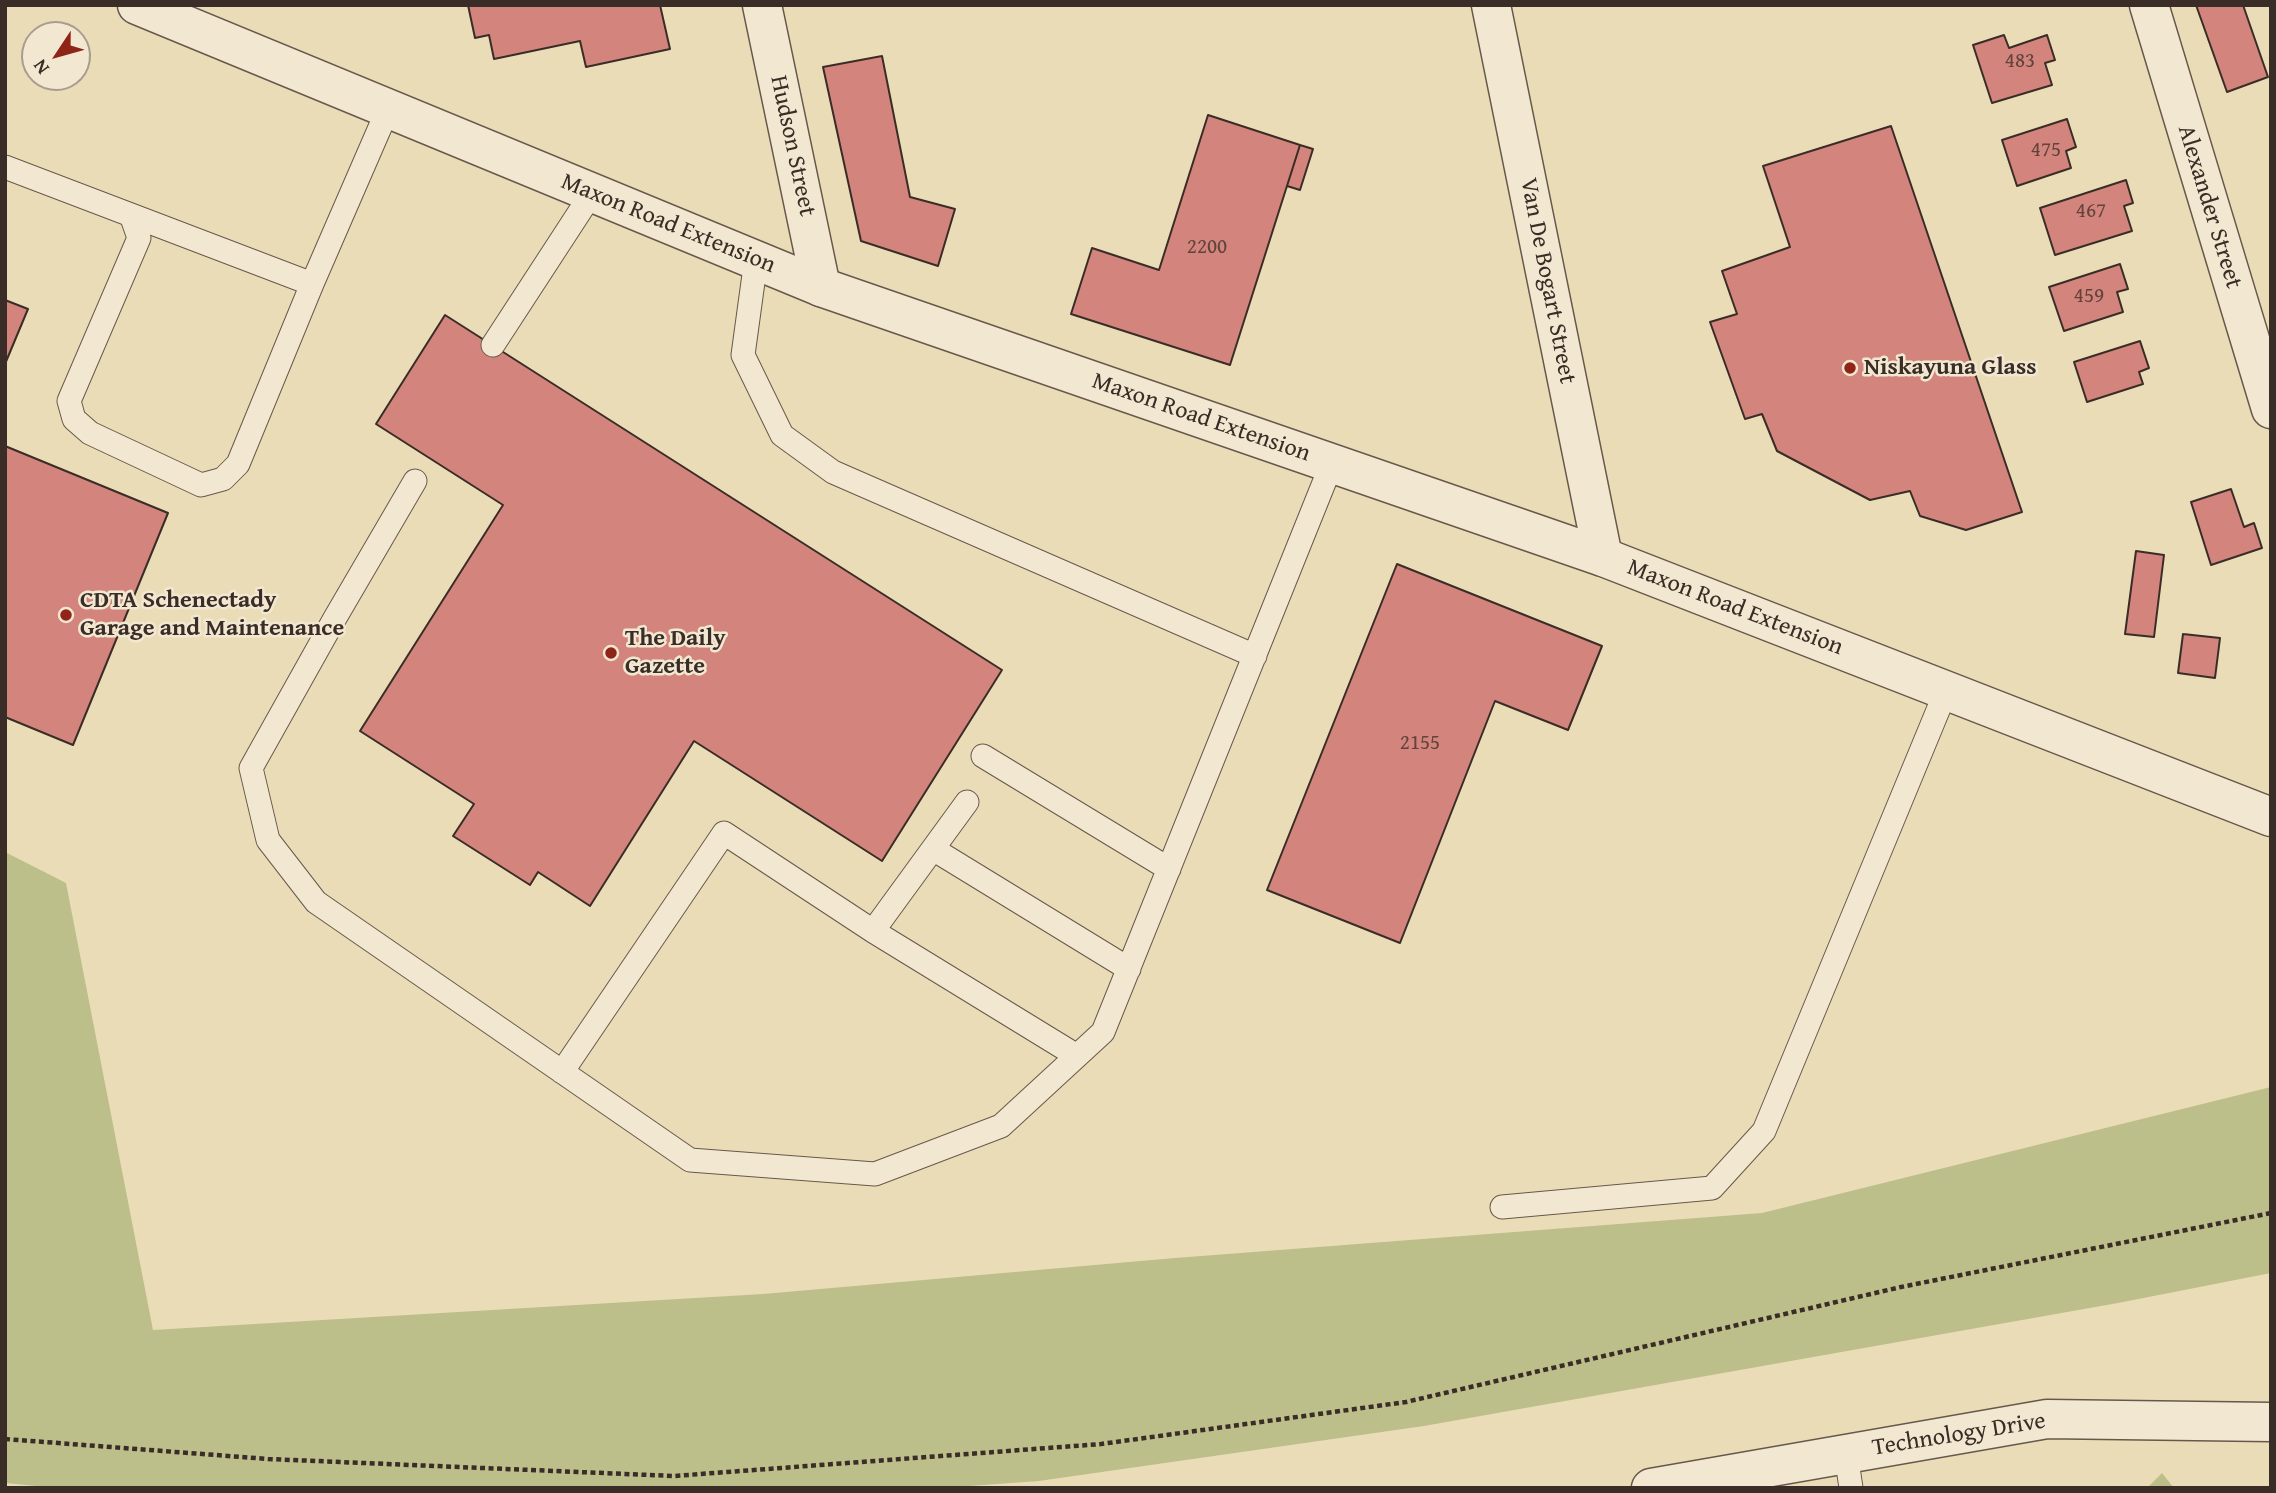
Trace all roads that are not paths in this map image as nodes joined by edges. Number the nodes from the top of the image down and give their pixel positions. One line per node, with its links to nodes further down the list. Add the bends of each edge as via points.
1 (136, 5): 5 (street, Maxon Road Extension)
2 (762, 5): 11 (street, Hudson Street)
3 (1491, 5): 16 (street, Van De Bogart Street)
4 (2149, 5): 13 (street, Alexander Street)
5 (388, 109): 7 (street, Maxon Road Extension); 10 (lane)
6 (5, 167): 8 (lane)
7 (592, 193): 9 (street, Maxon Road Extension); 12 (lane)
8 (131, 215): 10 (lane); 10 (lane, via 139,238 69,401 74,419 90,433 201,485 222,479 238,464)
9 (756, 260): 11 (street, Maxon Road Extension); 17 (lane, via 743,355 782,435 833,472)
10 (312, 285)
11 (821, 287): 14 (street, Maxon Road Extension)
12 (493, 345)
13 (2268, 394)
14 (1332, 463): 16 (street, Maxon Road Extension); 17 (lane)
15 (415, 481): 27 (lane, via 251,768 268,840 316,902)
16 (1603, 557): 18 (street, Maxon Road Extension)
17 (1255, 656): 23 (lane)
18 (1946, 691): 21 (street, Maxon Road Extension); 28 (lane, via 1764,1131 1712,1188)
19 (983, 756): 23 (lane)
20 (967, 802): 22 (lane)
21 (2271, 817)
22 (933, 849): 24 (lane); 25 (lane)
23 (1169, 869): 25 (lane)
24 (873, 931): 26 (lane); 27 (lane, via 723,832)
25 (1129, 969): 26 (lane, via 1103,1032)
26 (1077, 1056): 27 (lane, via 1001,1126 875,1174 690,1160)
27 (562, 1072)
28 (1502, 1207)
29 (2271, 1422): 30 (street, Technology Drive, via 2047,1419)
30 (1849, 1471): 31 (street, Technology Drive)
31 (1651, 1488)

